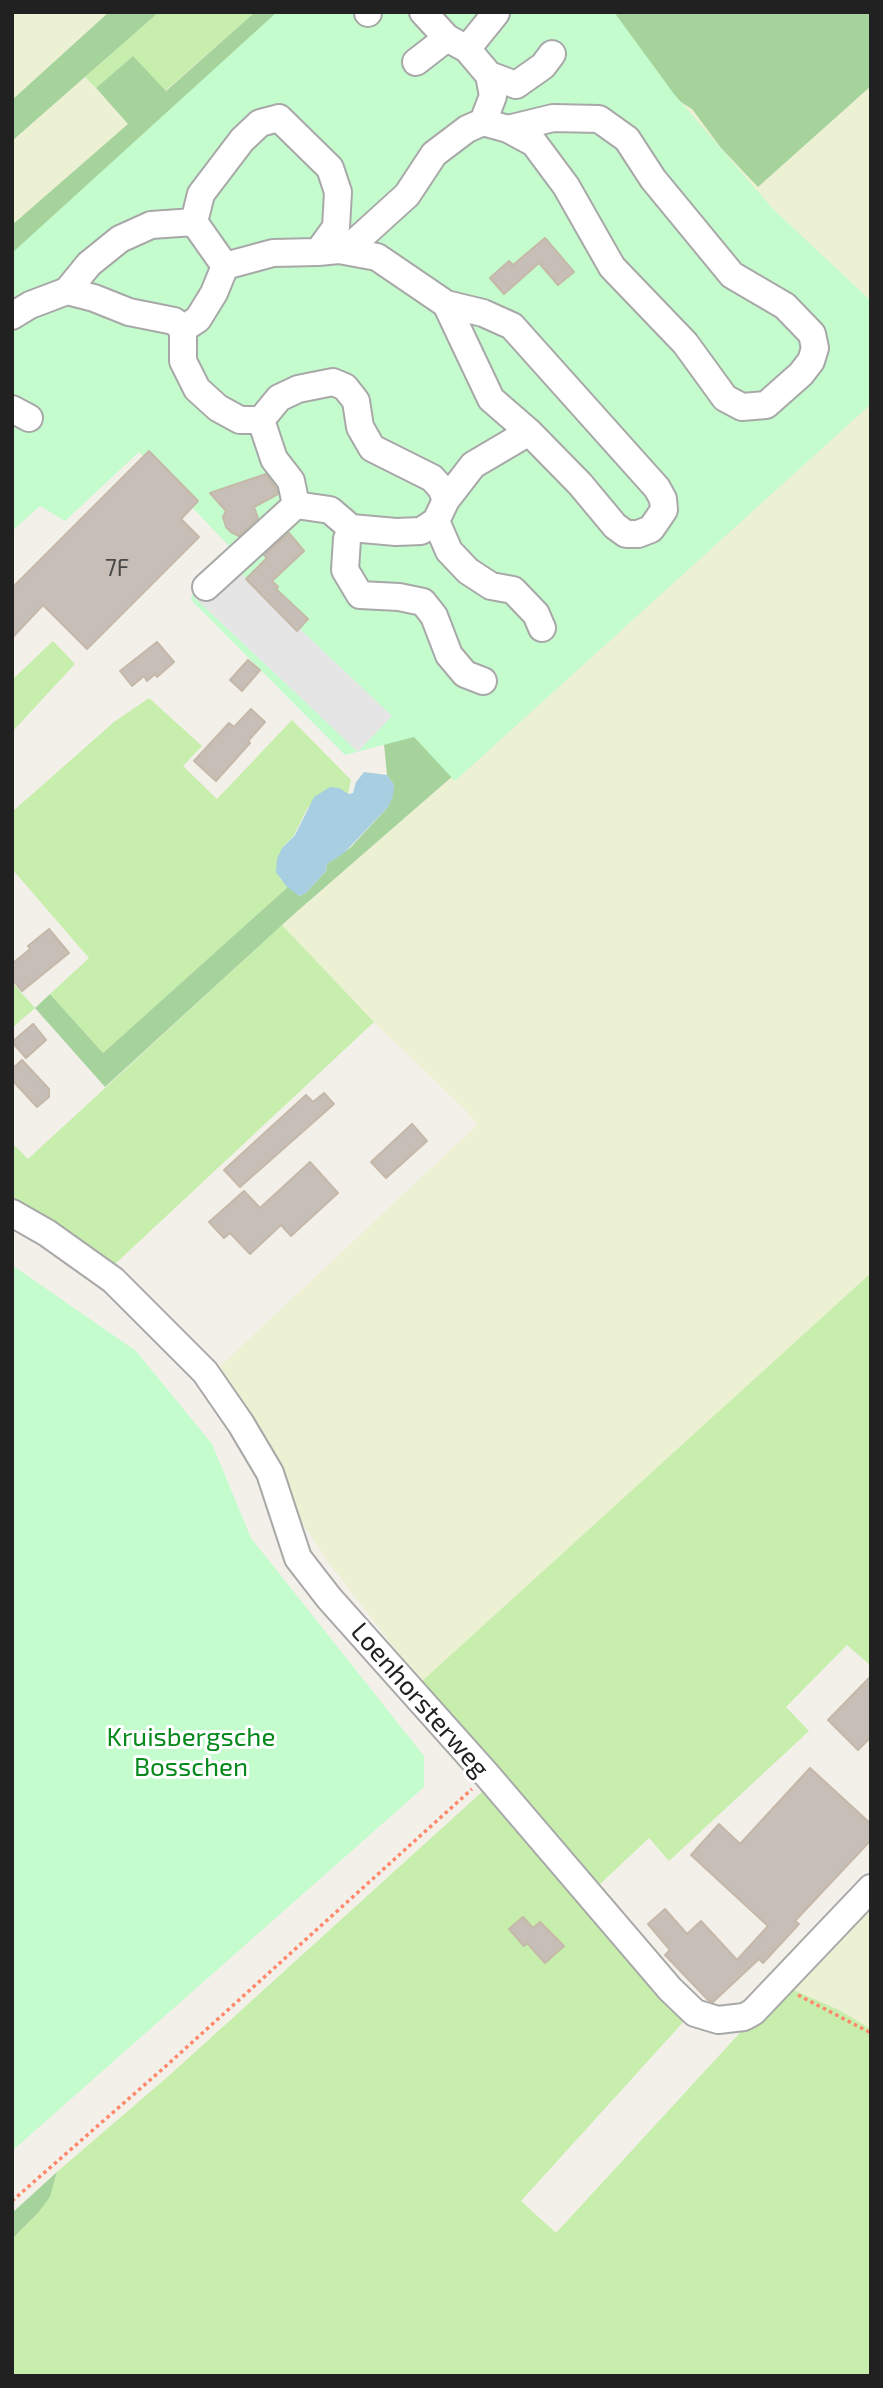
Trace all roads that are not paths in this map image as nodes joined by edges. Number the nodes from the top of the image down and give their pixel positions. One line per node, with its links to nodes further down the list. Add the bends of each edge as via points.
1 (423, 12): 3 (street)
2 (496, 13): 3 (street)
3 (457, 43): 5 (street); 6 (street)
4 (552, 54): 6 (street, via 516,85)
5 (416, 62)
6 (489, 75): 7 (street)
7 (495, 125): 7 (street, via 553,118 599,119 627,139 653,179 732,275 785,306 812,334 815,348 801,374 766,405 742,407 725,398 685,343 612,267 566,186 534,143); 9 (street, via 467,130 434,154 407,195 353,244)
8 (194, 222): 9 (street, via 201,194 242,140 260,123 279,118 330,168 338,192 337,227); 10 (street); 11 (street, via 151,225 120,239 89,264)
9 (328, 251): 10 (street, via 272,253); 12 (street, via 377,257)
10 (225, 266): 14 (street, via 198,319)
11 (67, 291): 13 (street); 14 (street, via 174,321)
12 (446, 304): 16 (street, via 491,399); 16 (street, via 483,313 512,327 657,488 664,510 651,529 626,534)
13 (12, 316)
14 (183, 329): 15 (street, via 183,361 197,389 240,420)
15 (261, 420): 17 (street, via 274,459 291,481); 18 (street, via 279,398 298,388 333,382 345,387 372,448 432,478 441,488)
16 (529, 432): 18 (street, via 473,465)
17 (296, 505): 19 (street, via 330,509); 20 (street)
18 (441, 510): 19 (street, via 421,531); 21 (street, via 449,551 491,586 513,590 536,614)
19 (351, 528): 22 (street, via 345,570 360,595 424,602 449,655 465,674)
20 (206, 587)
21 (542, 628)
22 (483, 681)
23 (12, 1213): 24 (street, Loenhorsterweg, via 113,1280 205,1373 270,1473 298,1558 670,1989 695,2012 718,2020 753,2012)
24 (871, 1888)

